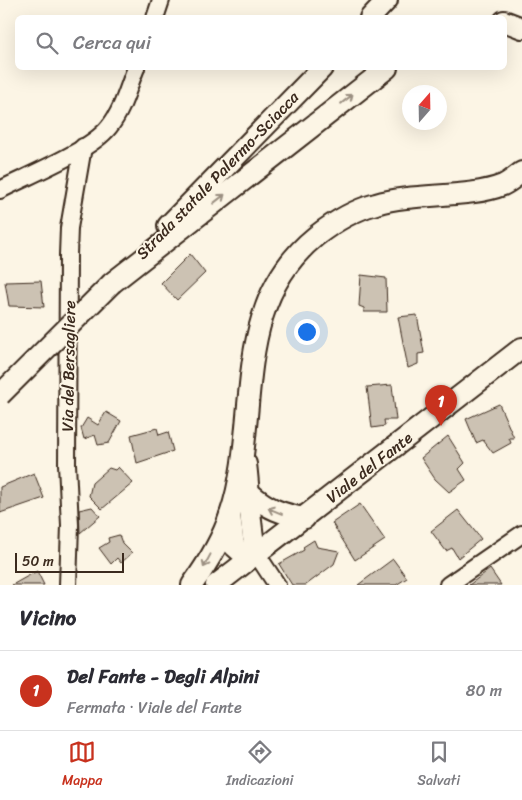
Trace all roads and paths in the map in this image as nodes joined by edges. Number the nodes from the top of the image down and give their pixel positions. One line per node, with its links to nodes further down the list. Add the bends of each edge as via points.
1 (161, 0): 3 (street)
2 (387, 0): 4 (main road)
3 (155, 15)
4 (373, 15)
5 (507, 22): 6 (main road)
6 (522, 28)
7 (135, 70): 10 (street, via 120,109 108,128)
8 (320, 70): 13 (main road, Strada statale Palermo-Sciacca)
9 (384, 70): 13 (main road, one-way to 9)
10 (83, 147): 12 (street); 22 (street, Via del Bersagliere, via 69,228 68,255)
11 (522, 172): 16 (main road, via 504,185 376,204 355,212 315,237 278,279 265,307 250,377)
12 (0, 190)
13 (112, 283): 15 (main road, bridge)
14 (522, 348): 19 (main road, Viale del Fante)
15 (0, 395)
16 (244, 450): 17 (main road); 18 (main road)
17 (251, 494): 19 (main road, one-way to 17, via 280,514); 21 (main road)
18 (230, 515): 21 (main road, via 234,546); 23 (main road, one-way to 23)
19 (304, 518): 21 (main road, Viale del Fante)
20 (522, 534): 26 (street)
21 (253, 556): 24 (main road, Viale del Fante); 25 (street)
22 (68, 585)
23 (192, 585)
24 (216, 585)
25 (277, 585)
26 (448, 585)

